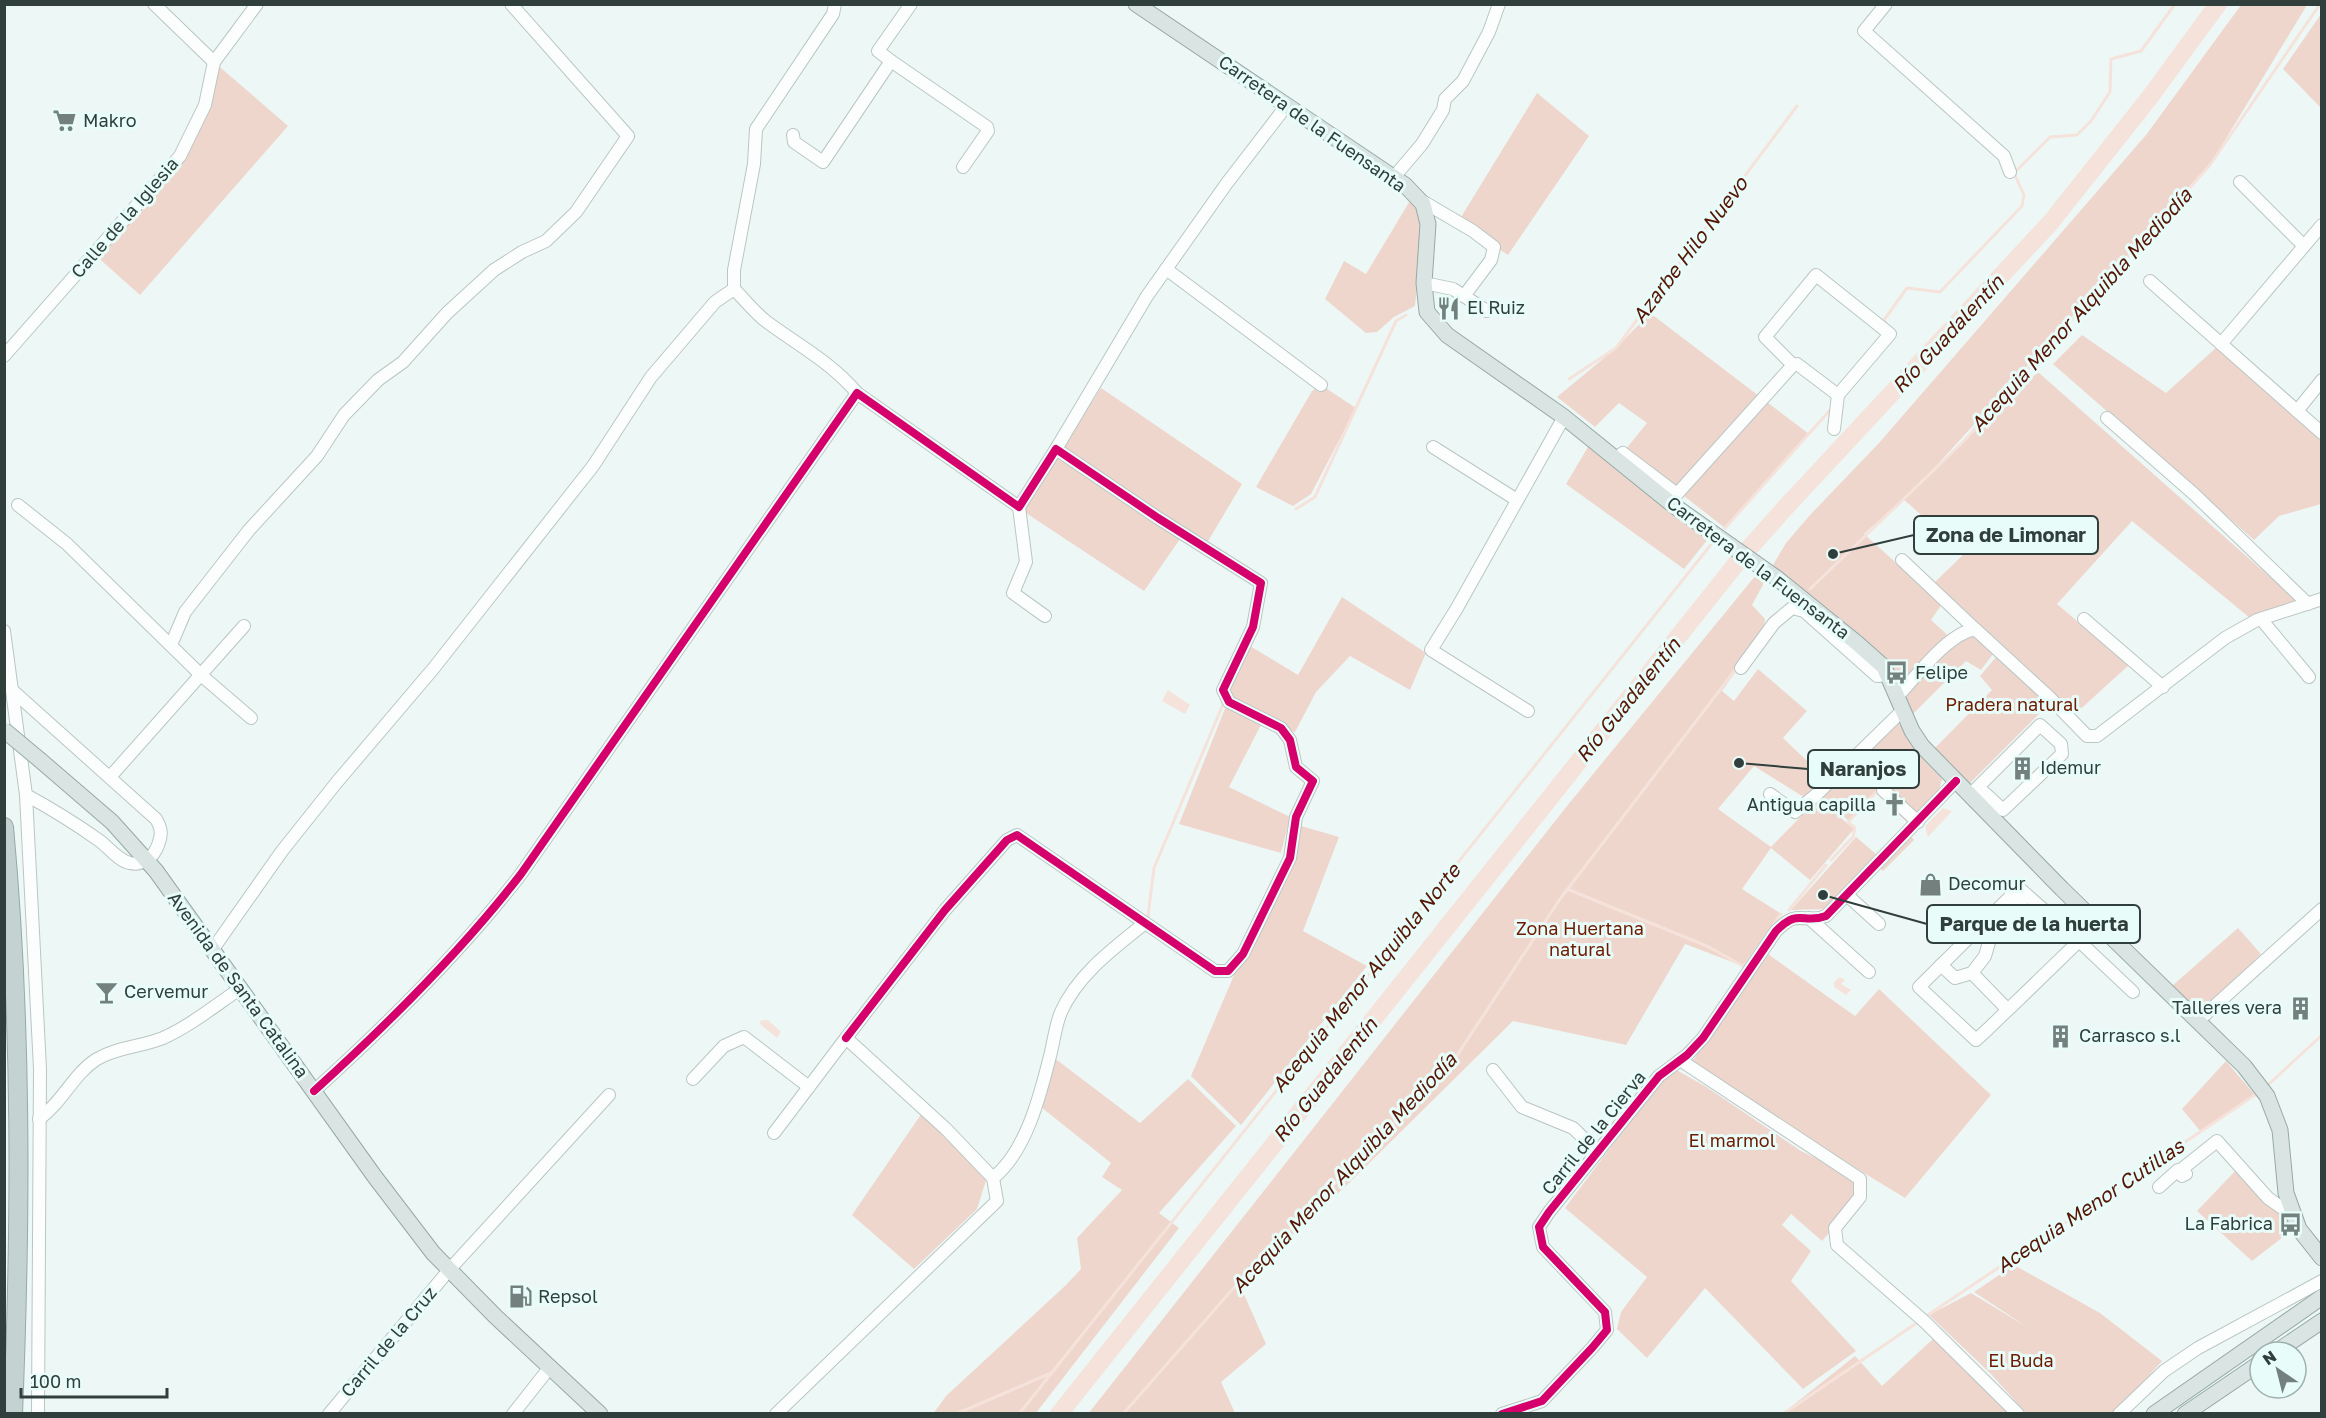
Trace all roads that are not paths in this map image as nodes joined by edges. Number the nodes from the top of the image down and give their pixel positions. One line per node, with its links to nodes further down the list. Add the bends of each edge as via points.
1 (154, 4): 10 (street)
2 (257, 4): 10 (street, Calle de la Iglesia)
3 (511, 4): 53 (street, via 628,136 576,213 546,241 494,270 344,415 317,456 249,530 185,612)
4 (835, 4): 23 (street, via 833,14 756,129)
5 (911, 4): 9 (street, via 878,51)
6 (1136, 4): 11 (main road, Carretera de la Fuensanta)
7 (1499, 4): 15 (street, via 1463,81 1445,99 1443,110 1422,144)
8 (1886, 4): 14 (street, via 1864,31 2004,156)
9 (891, 61): 12 (street, via 823,162 794,142); 13 (street, via 987,127)
10 (214, 62): 27 (street, Calle de la Iglesia, via 205,105 180,156)
11 (1287, 105): 15 (main road, Carretera de la Fuensanta); 20 (street)
12 (793, 135)
13 (963, 167)
14 (2010, 172)
15 (1394, 177): 17 (main road, Carretera de la Fuensanta)
16 (2240, 182): 19 (street)
17 (1416, 197): 22 (main road, Carretera de la Fuensanta, via 1423,204 1428,224); 24 (street, via 1494,247 1491,260)
18 (2322, 225): 19 (street)
19 (2304, 246): 26 (street)
20 (1166, 269): 30 (street); 39 (street)
21 (2150, 281): 26 (street)
22 (1424, 283): 24 (street, via 1453,289); 34 (main road, Carretera de la Fuensanta, via 1426,312 1447,335)
23 (734, 289): 31 (street, via 765,320 816,356); 81 (street, via 715,303 651,377 593,466 433,669 337,782)
24 (1464, 296): 25 (street)
25 (1486, 311)
26 (2221, 344): 33 (street)
27 (4, 356)
28 (1793, 365): 32 (street, via 1797,364); 32 (street, via 1765,337 1816,275 1890,334); 40 (street, via 1677,494 1623,453)
29 (2322, 380): 33 (street)
30 (1321, 385)
31 (857, 393): 43 (street); 93 (street, via 514,883 427,982)
32 (1838, 395): 36 (street)
33 (2297, 411): 37 (street)
34 (1564, 417): 40 (main road, Carretera de la Fuensanta); 41 (street)
35 (2107, 418): 46 (street, via 2194,494)
36 (1834, 429)
37 (2322, 433)
38 (1433, 447): 41 (street)
39 (1056, 449): 43 (street); 77 (street, via 1261,583 1253,627 1223,690 1229,702 1281,728 1290,740 1296,767 1313,781 1296,817 1290,858 1243,954 1228,971 1215,971)
40 (1616, 459): 56 (main road, Carretera de la Fuensanta, via 1673,505 1778,579 1884,667)
41 (1517, 500): 61 (street, via 1431,650)
42 (18, 505): 53 (street, via 67,544)
43 (1019, 507): 47 (street, via 1026,562 1013,593)
44 (1902, 560): 51 (street)
45 (2322, 599): 46 (street)
46 (2308, 604): 49 (street)
47 (1045, 616)
48 (2084, 619): 58 (street)
49 (2261, 619): 57 (street); 58 (street, via 2225,638)
50 (244, 626): 55 (street)
51 (1975, 629): 58 (street, via 2087,736 2097,736); 60 (street, via 1950,641)
52 (4, 631): 59 (street)
53 (171, 645): 55 (street)
54 (1741, 668): 56 (street, via 1774,623 1792,608 1804,611 1877,676)
55 (201, 675): 62 (street); 64 (street)
56 (1888, 675): 60 (main road, Carretera de la Fuensanta)
57 (2309, 677)
58 (2163, 687)
59 (13, 691): 64 (street); 69 (street)
60 (1900, 703): 65 (main road, Carretera de la Fuensanta, via 1922,746); 68 (street, via 1816,795 1795,812)
61 (1528, 711)
62 (251, 718)
63 (4, 730): 72 (main road, Avenida de Santa Catalina, bridge, via 112,822)
64 (110, 777): 72 (street, via 161,827 157,850)
65 (1956, 781): 67 (main road, Carretera de la Fuensanta); 70 (street, Carril de la Cierva)
66 (1883, 790): 70 (street)
67 (1974, 791): 67 (street, via 2040,725 2061,744 2062,754 2004,810); 78 (main road, Carretera de la Fuensanta)
68 (1770, 794)
69 (26, 795): 72 (street, via 60,813 123,861 138,864); 95 (street, via 40,1069)
70 (1918, 822): 74 (street, Carril de la Cierva)
71 (4, 827): 109 (highway, via 19,1144)
72 (147, 860): 81 (main road, Avenida de Santa Catalina)
73 (2027, 895): 80 (street); 82 (street, via 2019,888); 84 (street, via 1992,932 1985,956)
74 (1848, 896): 76 (street, Carril de la Cierva, via 1826,916 1818,920); 79 (street)
75 (2322, 909): 87 (street)
76 (1809, 918): 83 (street); 89 (street, Carril de la Cierva, via 1785,921 1703,1038)
77 (1145, 922): 88 (street, via 1017,835 1007,840 945,910); 98 (street, via 1106,954 1077,985 1061,1012 1030,1126)
78 (2098, 923): 80 (street); 87 (main road, Carretera de la Fuensanta)
79 (1879, 924)
80 (2079, 941): 82 (street, via 1976,1040 1919,987); 84 (street, via 2008,1010); 86 (street)
81 (213, 948): 85 (main road, Avenida de Santa Catalina)
82 (1941, 965): 84 (street, via 1955,978)
83 (1869, 972)
84 (1972, 973)
85 (241, 988): 93 (main road, Avenida de Santa Catalina); 95 (street, via 165,1038 110,1052 90,1063 62,1099)
86 (2133, 992)
87 (2198, 1021): 100 (main road, Carretera de la Fuensanta, via 2244,1066 2266,1096 2280,1130 2286,1193)
88 (846, 1038): 92 (street); 98 (street, via 946,1129)
89 (1680, 1060): 97 (street, Carril de la Cierva, via 1659,1076); 116 (street, via 1860,1179 1860,1197 1835,1228 1837,1245 1925,1322)
90 (1493, 1070): 97 (street, via 1522,1107 1573,1128)
91 (693, 1079): 92 (street, via 724,1046 744,1037)
92 (809, 1087): 96 (street)
93 (314, 1091): 102 (main road, Avenida de Santa Catalina, via 414,1229)
94 (609, 1095): 102 (street, Carril de la Cruz)
95 (39, 1119): 110 (street)
96 (774, 1133)
97 (1598, 1152): 115 (street, Carril de la Cierva, via 1539,1227 1543,1247 1605,1312 1607,1330 1542,1401)
98 (993, 1178): 114 (street, via 997,1202)
99 (2159, 1186): 100 (street, via 2178,1170 2182,1176 2186,1174 2182,1169 2217,1141 2268,1198)
100 (2295, 1217): 101 (main road, Carretera de la Fuensanta, via 2299,1229)
101 (2322, 1258)
102 (449, 1270): 107 (main road, Avenida de Santa Catalina); 111 (street, Carril de la Cruz)
103 (2322, 1281): 117 (street, via 2198,1348 2164,1371)
104 (2322, 1297): 118 (main road)
105 (2322, 1321): 106 (main road)
106 (2294, 1340)
107 (550, 1367): 112 (street); 113 (main road, Avenida de Santa Catalina)
108 (2248, 1371): 119 (main road)
109 (13, 1413)
110 (38, 1413)
111 (329, 1413)
112 (513, 1413)
113 (600, 1413)
114 (776, 1413)
115 (1502, 1413)
116 (2018, 1413)
117 (2119, 1413)
118 (2154, 1413)
119 (2185, 1413)

